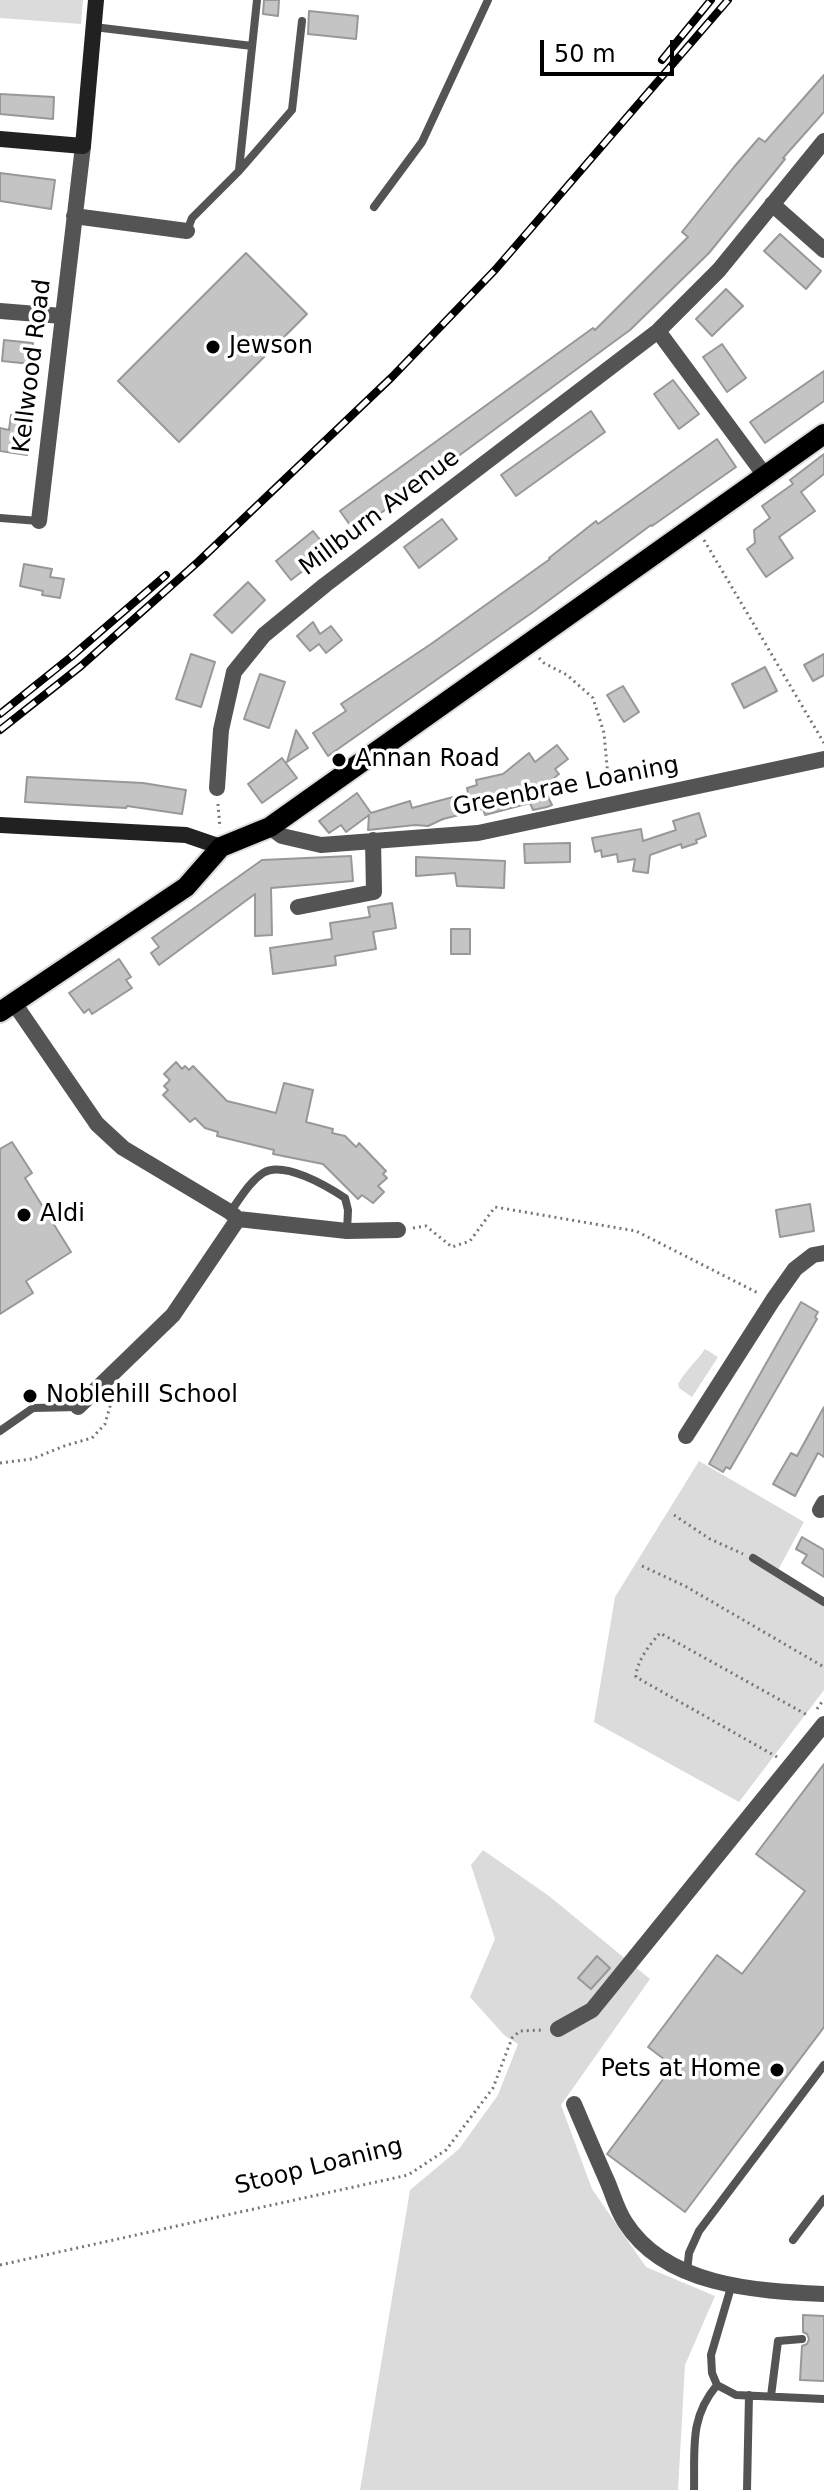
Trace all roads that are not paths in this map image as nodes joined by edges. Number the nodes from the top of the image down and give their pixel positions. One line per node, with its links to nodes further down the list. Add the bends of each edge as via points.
1 (96, 0): 5 (street, Kellwood Road)
2 (257, 0): 6 (lane)
3 (488, 0): 12 (lane, via 422,142)
4 (302, 21): 10 (lane, via 292,110)
5 (93, 26): 6 (lane); 9 (street, Kellwood Road)
6 (252, 46): 10 (lane)
7 (0, 139): 9 (street)
8 (824, 141): 11 (street, Millburn Avenue)
9 (83, 146): 13 (street, Kellwood Road)
10 (239, 171): 14 (lane, via 192,218)
11 (772, 204): 15 (street); 18 (street, Millburn Avenue, via 719,270)
12 (374, 207)
13 (74, 216): 14 (street); 17 (street, Kellwood Road)
14 (187, 231)
15 (824, 250)
16 (0, 311): 17 (street)
17 (62, 316): 22 (street, Kellwood Road)
18 (658, 331): 20 (street); 24 (street, Millburn Avenue, via 264,635 234,672 221,730)
19 (824, 434): 20 (main road)
20 (766, 477): 26 (main road)
21 (0, 518): 22 (lane)
22 (39, 521)
23 (824, 759): 27 (street, Greenbrae Loaning, via 478,833)
24 (217, 788)
25 (0, 825): 28 (street, via 186,835)
26 (270, 827): 27 (street, Greenbrae Loaning, via 282,836 321,845); 28 (main road)
27 (373, 840): 29 (street, via 374,892)
28 (221, 847): 30 (main road, via 186,887)
29 (298, 907)
30 (7, 1008): 31 (street, via 97,1124 123,1148)
31 (234, 1215): 33 (street); 33 (lane, via 252,1183 275,1168 304,1176 345,1198); 35 (street, via 173,1315)
32 (398, 1230): 33 (street)
33 (347, 1231)
34 (824, 1253): 37 (street, via 795,1269)
35 (78, 1407): 36 (lane, via 33,1408)
36 (0, 1431)
37 (686, 1436)
38 (753, 1558): 39 (lane)
39 (824, 1602)
40 (817, 1720): 41 (street, via 592,2010)
41 (558, 2029)
42 (824, 2065): 46 (lane, via 699,2231)
43 (574, 2104): 46 (street, via 624,2221 664,2261)
44 (824, 2199): 45 (lane)
45 (793, 2240)
46 (687, 2271): 47 (street)
47 (732, 2284): 48 (street); 50 (lane, via 711,2355)
48 (824, 2294)
49 (802, 2339): 52 (lane, via 778,2341)
50 (717, 2385): 51 (lane); 54 (lane, via 696,2420)
51 (749, 2395): 52 (lane); 55 (lane)
52 (771, 2396): 53 (lane)
53 (824, 2399)
54 (694, 2490)
55 (747, 2490)

